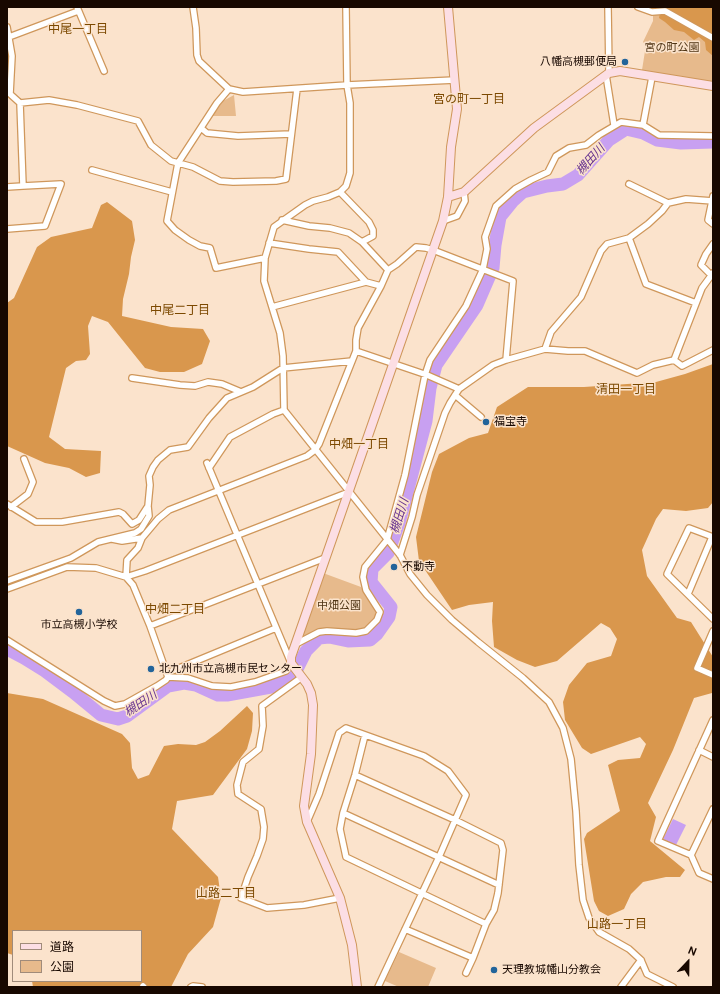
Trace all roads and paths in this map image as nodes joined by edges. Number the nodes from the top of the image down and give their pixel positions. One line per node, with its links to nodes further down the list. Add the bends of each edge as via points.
1 (193, 7): 16 (street, via 199,61)
2 (346, 7): 14 (street)
3 (448, 7): 13 (street)
4 (608, 7): 11 (street)
5 (638, 7): 9 (street, via 652,12 665,11)
6 (78, 9): 8 (street); 10 (street)
7 (7, 27): 8 (street)
8 (9, 36): 18 (street, via 12,56 10,94)
9 (713, 38)
10 (104, 71)
11 (608, 74): 12 (street, via 620,71); 19 (street); 31 (street, via 534,128)
12 (652, 77): 15 (street); 20 (street)
13 (454, 80): 14 (street); 32 (street, via 457,109 451,147)
14 (347, 85): 17 (street); 30 (street, via 350,103 350,173 346,186)
15 (713, 86)
16 (229, 89): 17 (street, via 243,92); 21 (street)
17 (297, 89): 22 (street)
18 (20, 103): 24 (street, via 49,100 138,121 151,145 171,161); 27 (street)
19 (614, 125): 20 (street, via 621,122); 46 (street, via 586,145 569,148 556,156 548,172 515,189 496,206 485,237)
20 (643, 125): 23 (street, via 659,135)
21 (201, 128): 22 (street, via 208,133 238,136); 24 (street)
22 (291, 134): 24 (street, via 286,179 220,181)
23 (713, 136)
24 (178, 163): 29 (street)
25 (92, 170): 29 (street)
26 (628, 184): 34 (street)
27 (23, 186): 28 (street); 38 (street, via 61,184 45,226)
28 (7, 187)
29 (172, 192): 44 (street, via 167,221 189,240 210,248 216,268)
30 (340, 192): 35 (street, via 313,201); 41 (street, via 369,222 373,230 373,236)
31 (464, 192): 32 (street); 36 (street, via 465,201 457,216)
32 (448, 196): 36 (street)
33 (713, 200): 34 (street, via 686,199); 37 (street, via 708,220)
34 (668, 203): 39 (street, via 662,212)
35 (282, 220): 40 (street, via 274,227); 41 (street, via 330,228 349,234)
36 (443, 221): 43 (street)
37 (713, 224)
38 (7, 229)
39 (628, 238): 50 (street, via 646,284); 52 (street, via 606,244 581,297 551,332)
40 (269, 242): 44 (street); 48 (street, via 338,252)
41 (362, 242): 45 (street)
42 (713, 244): 47 (street, via 701,265)
43 (433, 250): 45 (street, via 416,247); 46 (street); 58 (street)
44 (265, 258): 51 (street, via 264,281)
45 (388, 270): 49 (street)
46 (485, 270): 55 (street, via 513,281); 60 (street, via 466,306 430,360)
47 (712, 274): 50 (street, via 702,288)
48 (366, 282): 49 (street); 51 (street)
49 (381, 286): 54 (street, via 358,328)
50 (696, 304): 56 (street)
51 (272, 307): 59 (street, via 282,344)
52 (545, 348): 55 (street); 56 (street, via 585,351 637,373 653,365)
53 (713, 350): 56 (street, via 682,366)
54 (356, 351): 57 (street); 58 (street)
55 (506, 360): 62 (street, via 493,365)
56 (674, 360)
57 (352, 361): 59 (street); 67 (street)
58 (394, 364): 60 (street); 70 (street)
59 (283, 368): 63 (street); 65 (street)
60 (426, 375): 62 (street); 77 (street, via 405,475)
61 (132, 378): 63 (street, via 195,386 208,382 222,384)
62 (459, 389): 64 (street)
63 (240, 392): 72 (street, via 227,398 209,418 194,443 188,447 170,450 158,460 149,476)
64 (455, 395): 66 (street); 78 (street, via 445,413 430,456)
65 (284, 410): 67 (street); 69 (street, via 230,437 208,466)
66 (481, 417)
67 (315, 450): 69 (street, via 307,456); 70 (street)
68 (24, 459): 71 (street, via 32,482 28,494)
69 (218, 490): 73 (street); 75 (street, via 168,510)
70 (349, 492): 73 (street); 77 (street); 79 (street)
71 (9, 505): 72 (street, via 36,522 62,522 119,512 132,524 139,520)
72 (148, 506): 76 (street, via 149,516 141,529)
73 (237, 535): 80 (street); 82 (street)
74 (713, 537): 84 (street); 84 (street, via 689,528 667,574)
75 (142, 538): 76 (street, via 122,542); 80 (street, via 138,548 126,560)
76 (112, 540): 81 (street, via 98,542 71,558)
77 (387, 540): 78 (street); 90 (street, via 365,567 363,577 366,590 380,612 377,620 366,631 356,633 327,630)
78 (400, 556): 113 (street, via 410,574 437,605 549,702 563,728 571,760 579,865 589,918 599,932 630,949)
79 (325, 558): 82 (street); 90 (street)
80 (126, 577): 83 (street, via 96,568 67,567); 86 (street, via 133,586)
81 (7, 581)
82 (258, 584): 86 (street); 87 (street)
83 (7, 589)
84 (688, 594): 85 (street)
85 (713, 619)
86 (150, 626): 92 (street)
87 (276, 628): 91 (street); 92 (street)
88 (713, 631): 93 (street, via 697,668)
89 (7, 640): 92 (street, via 115,706 125,704 157,686 166,680)
90 (296, 644): 91 (street, via 291,657)
91 (292, 665): 92 (street, via 286,671 231,687 212,686 188,678); 94 (street)
92 (167, 675)
93 (713, 675)
94 (301, 676): 103 (street, via 311,693 313,705 311,754 304,806); 109 (street, via 262,706 263,726 259,749 243,762 237,785 238,794 261,809 264,827 263,839 241,898 267,908 304,905)
95 (713, 720): 97 (street)
96 (365, 735): 99 (street); 102 (street, via 424,756 448,771 466,795); 103 (street, via 346,728 339,733)
97 (699, 750): 98 (street); 104 (street, via 658,841)
98 (713, 757)
99 (355, 775): 101 (street); 102 (street)
100 (713, 809): 104 (street)
101 (343, 813): 105 (street); 108 (street, via 340,829 346,857)
102 (455, 820): 105 (street); 107 (street, via 501,843 503,850)
103 (307, 822): 109 (street)
104 (691, 855): 106 (street, via 698,873)
105 (439, 858): 107 (street); 108 (street)
106 (713, 879)
107 (499, 885): 110 (street, via 494,910)
108 (422, 894): 110 (street); 111 (street)
109 (340, 898): 117 (street, via 352,945)
110 (486, 924): 112 (street)
111 (405, 929): 112 (street); 118 (street)
112 (473, 958): 114 (street)
113 (641, 960): 119 (street); 120 (street, via 647,974)
114 (466, 973)
115 (191, 987): 116 (street)
116 (202, 987)
117 (357, 987)
118 (378, 987)
119 (621, 987)
120 (673, 987)

